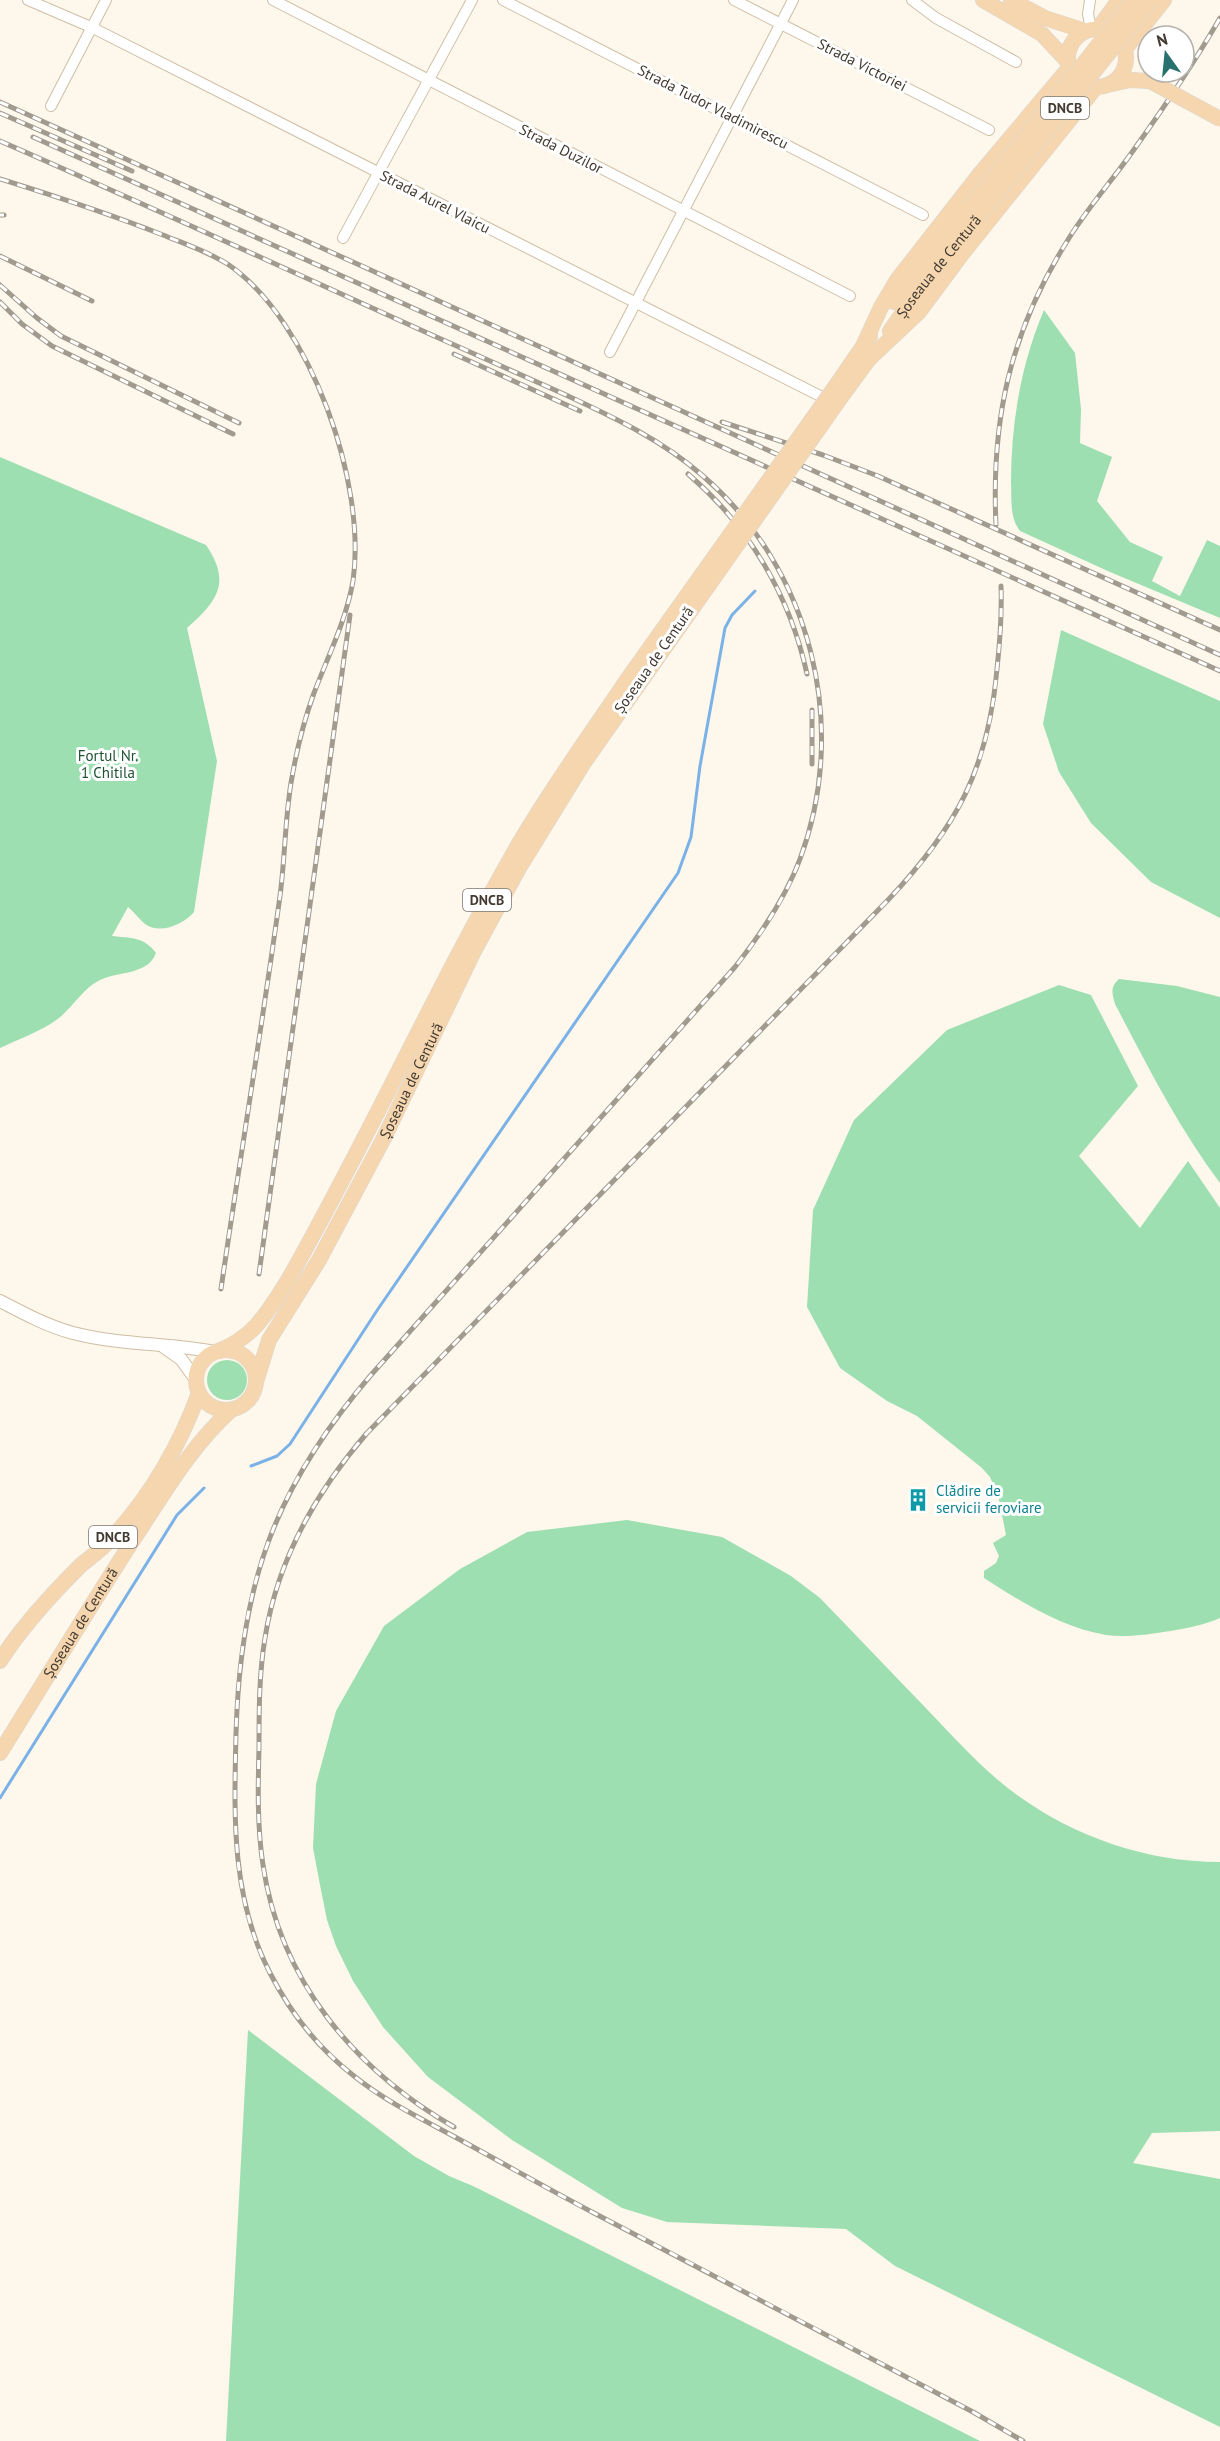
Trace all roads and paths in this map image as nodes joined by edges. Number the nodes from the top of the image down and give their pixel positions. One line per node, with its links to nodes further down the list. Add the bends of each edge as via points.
1 (28, 0): 17 (street, Strada Aurel Vlaicu)
2 (106, 0): 17 (street)
3 (273, 0): 23 (street, Strada Duzilor)
4 (472, 0): 23 (street)
5 (503, 0): 29 (street, Strada Tudor Vladimirescu)
6 (734, 0): 16 (street, Strada Victoriei)
7 (793, 0): 16 (street)
8 (912, 0): 20 (street, via 936,18)
9 (983, 0): 21 (main road, via 1042,34)
10 (1011, 0): 18 (main road, via 1045,18)
11 (1090, 0): 18 (street)
12 (1119, 0): 18 (main road)
13 (1134, 0): 33 (main road, Șoseaua de Centură / DNCB, bridge)
14 (1151, 0): 33 (main road, Șoseaua de Centură / DNCB, bridge)
15 (1164, 0): 19 (main road)
16 (781, 24): 29 (street); 31 (street, Strada Victoriei)
17 (93, 28): 28 (street); 32 (street, Strada Aurel Vlaicu)
18 (1092, 30): 19 (main road, via 1118,37); 21 (main road, via 1074,40)
19 (1126, 53): 22 (main road); 25 (main road, via 1124,70)
20 (1016, 62)
21 (1069, 65): 27 (main road, via 1074,77); 39 (main road, via 897,280)
22 (1136, 65)
23 (429, 80): 32 (street); 34 (street, Strada Duzilor)
24 (1136, 80): 25 (main road)
25 (1112, 84): 27 (main road)
26 (1156, 84): 30 (main road, bridge)
27 (1096, 87): 41 (main road, via 919,312)
28 (51, 106)
29 (734, 118): 34 (street); 35 (street, Strada Tudor Vladimirescu)
30 (1220, 119)
31 (989, 130)
32 (378, 173): 36 (street); 38 (street, Strada Aurel Vlaicu)
33 (974, 212): 39 (main road, Șoseaua de Centură / DNCB, via 903,290); 41 (main road, Șoseaua de Centură / DNCB)
34 (684, 213): 37 (street, Strada Duzilor); 38 (street)
35 (923, 215)
36 (343, 238)
37 (850, 296)
38 (635, 304): 40 (street); 42 (street, Strada Aurel Vlaicu)
39 (864, 344): 42 (main road, Șoseaua de Centură / DNCB)
40 (610, 352)
41 (868, 360): 42 (main road, Șoseaua de Centură / DNCB)
42 (840, 396): 43 (main road, Șoseaua de Centură / DNCB, bridge)
43 (632, 683): 46 (main road, Șoseaua de Centură / DNCB, via 535,816 286,1282 254,1330); 47 (main road, Șoseaua de Centură / DNCB, via 519,868 473,953 384,1138 318,1260 268,1340)
44 (0, 1300): 45 (street, via 70,1332)
45 (163, 1346): 46 (street); 48 (street, via 181,1359)
46 (218, 1352): 47 (main road, via 245,1357 252,1364); 48 (main road, Șoseaua de Centură / DNCB, via 199,1368)
47 (256, 1382): 49 (main road, Șoseaua de Centură / DNCB, via 250,1398)
48 (198, 1387): 49 (main road, via 209,1405); 50 (main road, Șoseaua de Centură / DNCB, via 178,1440 139,1505 106,1545 51,1595)
49 (231, 1410): 51 (main road, Șoseaua de Centură / DNCB, via 187,1458)
50 (0, 1661)
51 (0, 1753)

